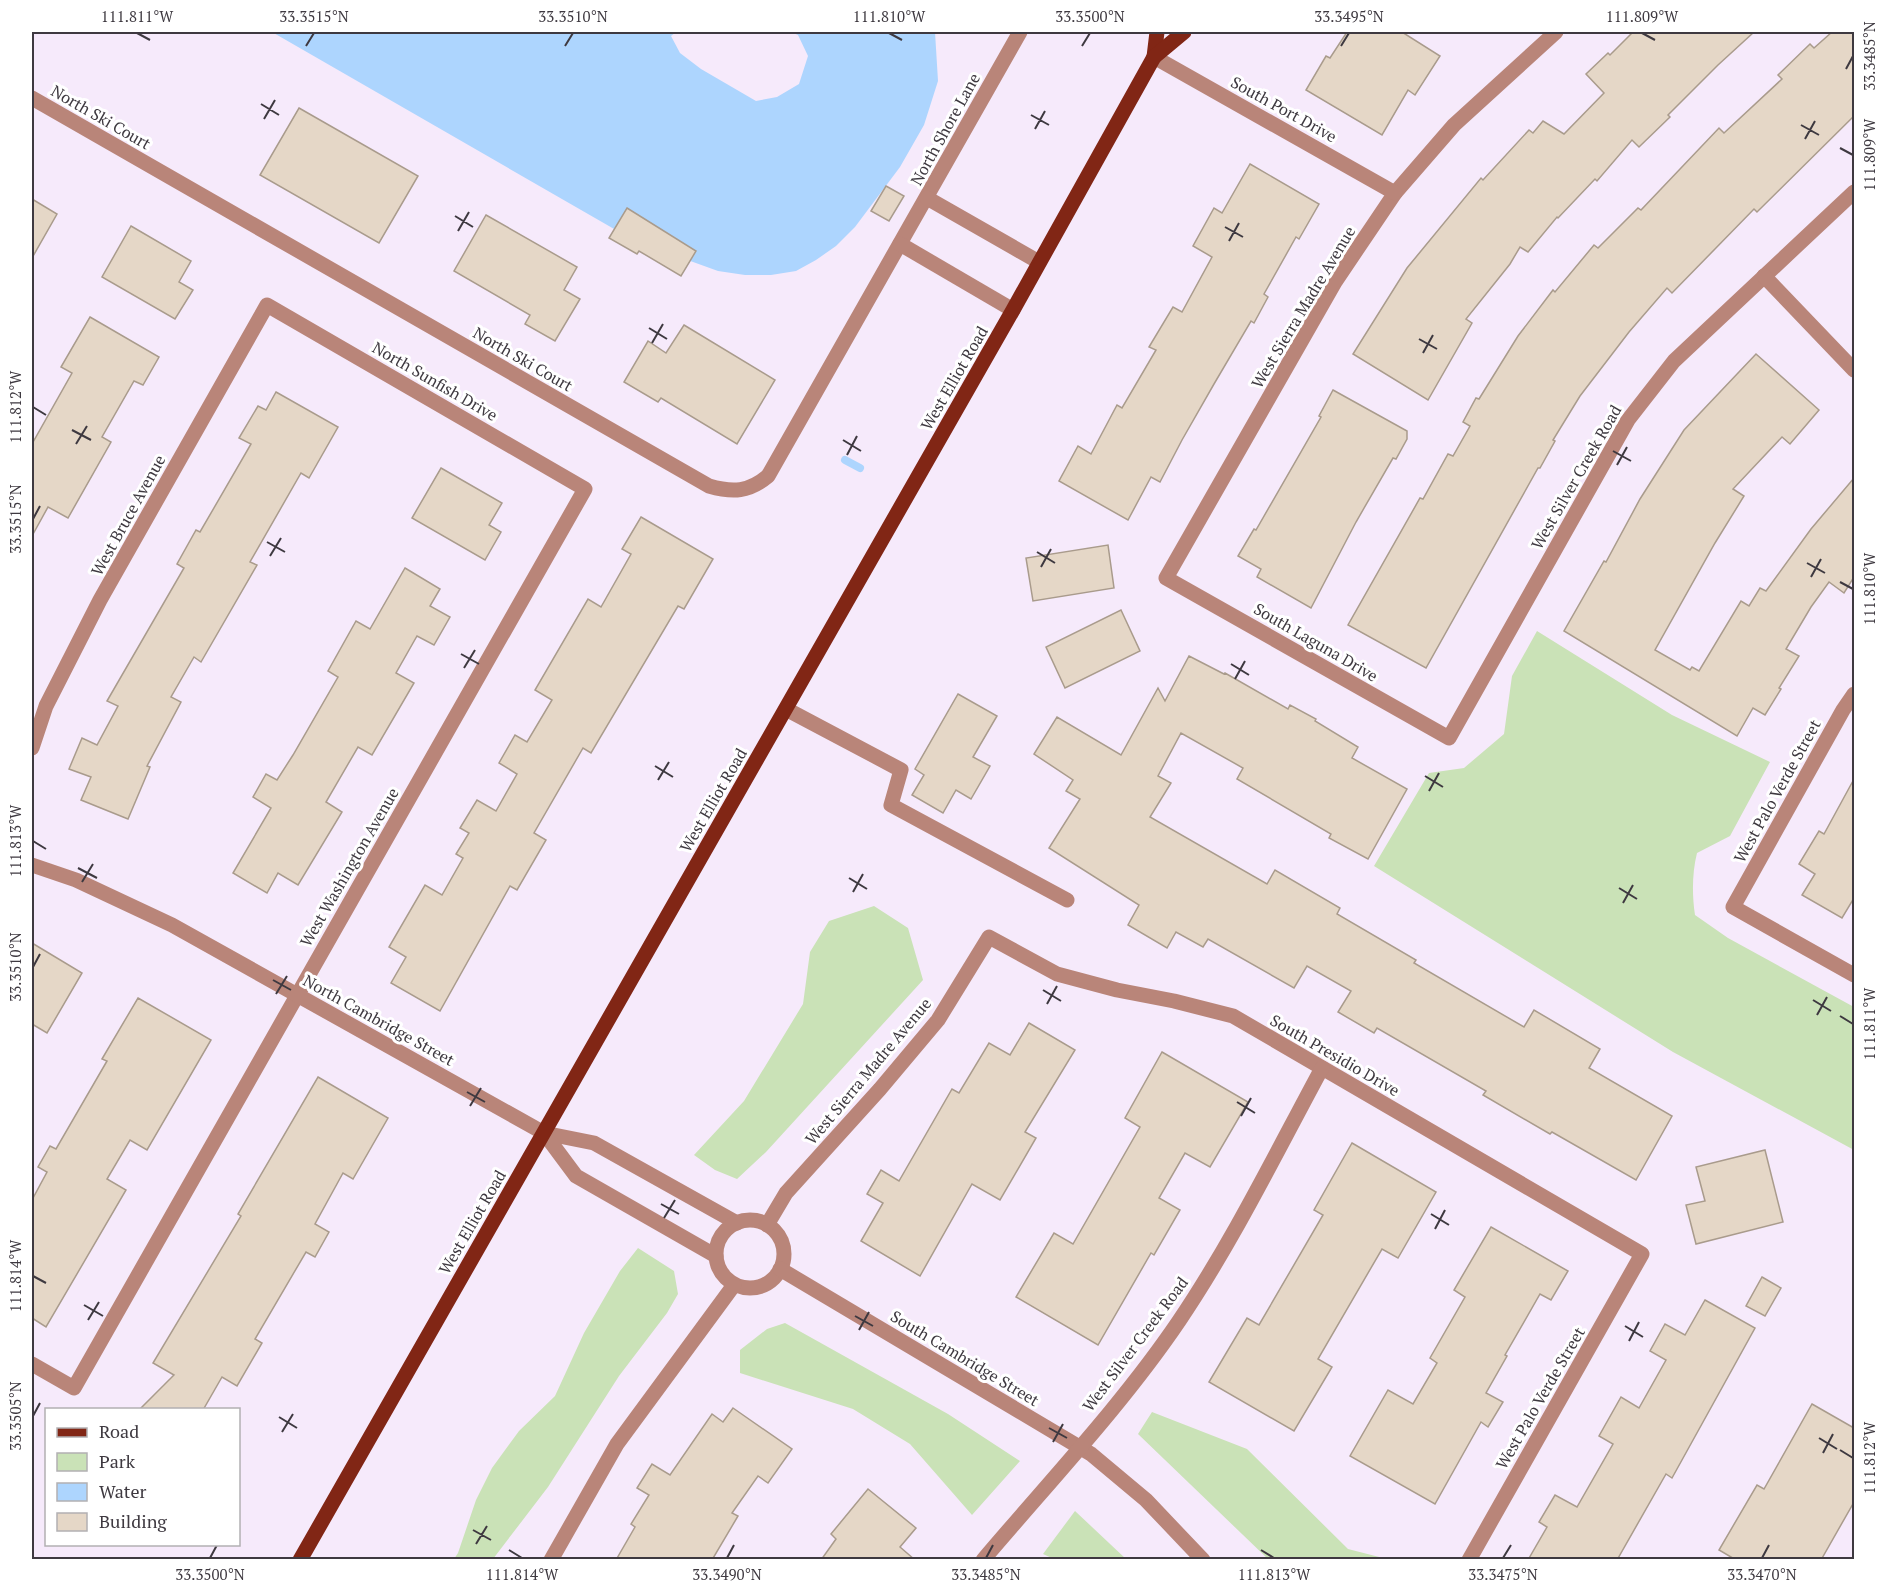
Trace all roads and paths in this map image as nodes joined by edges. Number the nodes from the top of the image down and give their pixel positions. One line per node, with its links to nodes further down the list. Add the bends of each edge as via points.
1 (1020, 32): 9 (street, North Shore Lane)
2 (1157, 32): 5 (main road, West Elliot Road)
3 (1184, 32): 5 (main road, West Elliot Road)
4 (1556, 32): 8 (street, West Sierra Madre Avenue, via 1454,125)
5 (1154, 57): 8 (street, South Port Drive); 11 (main road, West Elliot Road)
6 (32, 98): 10 (street, North Ski Court, via 709,486 725,491 757,485 768,476)
7 (1854, 192): 12 (street, West Silver Creek Road)
8 (1395, 193): 17 (street, West Sierra Madre Avenue, via 1335,282)
9 (927, 198): 10 (street, North Shore Lane); 11 (street)
10 (900, 244): 14 (street)
11 (1039, 262): 14 (main road, West Elliot Road)
12 (1764, 276): 15 (street); 20 (street, West Silver Creek Road, via 1674,361 1628,420)
13 (267, 305): 16 (street, North Sunfish Drive); 21 (street, West Bruce Avenue, via 100,600 46,706)
14 (1013, 310): 19 (main road, West Elliot Road)
15 (1854, 370)
16 (585, 489): 26 (street, West Washington Avenue)
17 (1166, 578): 20 (street, South Laguna Drive)
18 (1854, 694): 25 (street, West Palo Verde Street, via 1733,907)
19 (786, 709): 23 (street, via 901,770 891,805); 28 (main road, West Elliot Road)
20 (1449, 738)
21 (32, 748)
22 (32, 865): 26 (street, North Cambridge Street, via 76,880 172,925)
23 (1067, 900)
24 (989, 937): 27 (street, South Presidio Drive, via 1057,974 1233,1016); 30 (street, West Sierra Madre Avenue, via 938,1020 786,1193)
25 (1854, 975)
26 (297, 995): 28 (street, North Cambridge Street); 35 (street, West Washington Avenue, via 74,1388)
27 (1322, 1068): 31 (street, South Presidio Drive); 36 (street, West Silver Creek Road, via 1215,1265 1130,1387)
28 (544, 1134): 29 (street, via 594,1143); 32 (street, via 576,1176); 37 (main road, West Elliot Road)
29 (738, 1222): 30 (street, via 758,1221); 32 (street, via 722,1236)
30 (767, 1225): 33 (street, via 781,1240)
31 (1642, 1254): 41 (street, West Palo Verde Street)
32 (716, 1256): 34 (street, via 722,1273)
33 (780, 1269): 34 (street, via 774,1278 755,1288); 36 (street, South Cambridge Street)
34 (734, 1285): 38 (street, via 617,1444)
35 (32, 1364)
36 (1079, 1447): 39 (street, West Silver Creek Road); 40 (street, South Cambridge Street, via 1146,1500)
37 (300, 1560)
38 (551, 1560)
39 (983, 1560)
40 (1203, 1560)
41 (1469, 1560)

